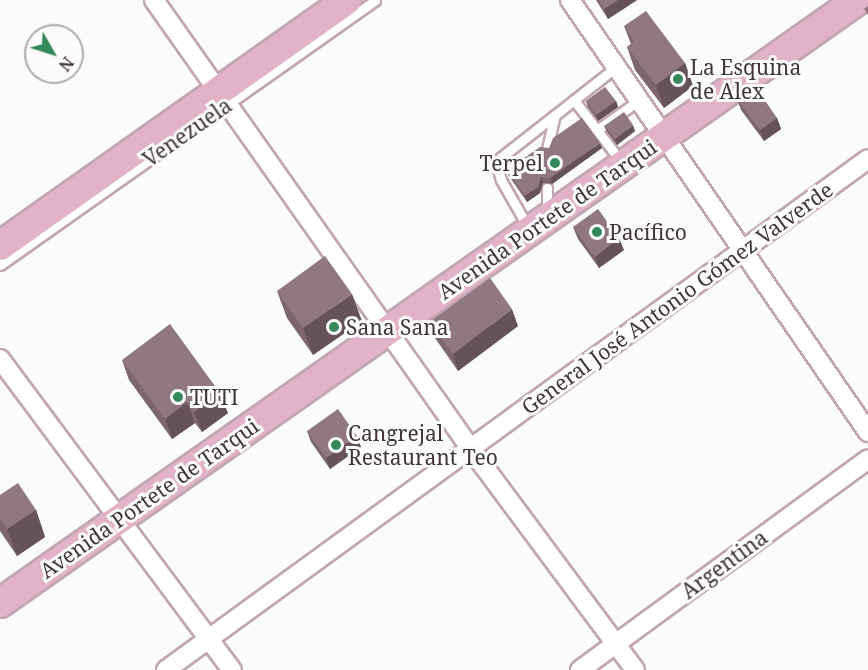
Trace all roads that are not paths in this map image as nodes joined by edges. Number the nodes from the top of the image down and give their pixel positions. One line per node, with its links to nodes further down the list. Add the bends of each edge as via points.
1 (154, 0): 7 (street)
2 (347, 0): 7 (main road, Venezuela)
3 (375, 0): 7 (lane, Venezuela)
4 (570, 0): 6 (street)
5 (858, 0): 12 (main road, Avenida Portete de Tarqui)
6 (616, 67): 8 (lane); 9 (street)
7 (224, 97): 18 (main road, Venezuela); 20 (lane, Venezuela); 21 (street)
8 (574, 100): 10 (lane); 11 (lane)
9 (638, 100): 11 (lane); 12 (street)
10 (555, 115): 13 (lane); 17 (lane, via 500,158 497,166 501,180)
11 (597, 130): 15 (lane)
12 (664, 136): 15 (main road, Avenida Portete de Tarqui); 19 (street)
13 (547, 149)
14 (868, 159): 19 (street, General José Antonio Gómez Valverde)
15 (623, 165): 17 (main road, Avenida Portete de Tarqui)
16 (548, 188): 17 (lane)
17 (539, 224): 21 (main road, Avenida Portete de Tarqui)
18 (0, 246)
19 (743, 251): 23 (street); 24 (street, General José Antonio Gómez Valverde)
20 (0, 265)
21 (387, 331): 24 (street); 26 (main road, Avenida Portete de Tarqui)
22 (0, 359): 26 (street)
23 (868, 432)
24 (471, 449): 28 (street, General José Antonio Gómez Valverde); 29 (street)
25 (868, 459): 29 (street, Argentina)
26 (118, 520): 27 (main road, Avenida Portete de Tarqui); 28 (street)
27 (0, 603)
28 (209, 639): 30 (street, General José Antonio Gómez Valverde); 31 (street)
29 (616, 643): 32 (street, Argentina); 33 (street)
30 (166, 670)
31 (232, 670)
32 (580, 670)
33 (635, 670)

